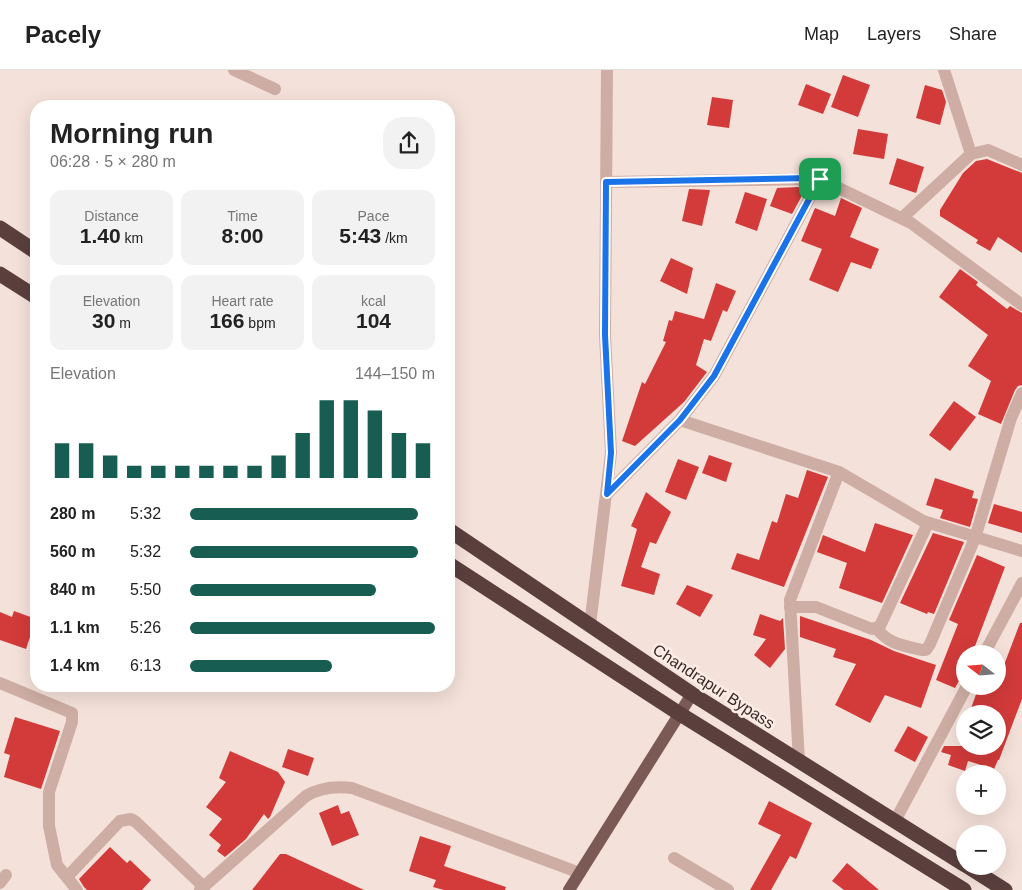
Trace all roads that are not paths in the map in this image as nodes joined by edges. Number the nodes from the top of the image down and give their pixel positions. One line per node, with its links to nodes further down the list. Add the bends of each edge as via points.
1 (234, 70): 4 (street)
2 (607, 70): 8 (street)
3 (944, 70): 5 (street)
4 (275, 89)
5 (971, 154): 6 (street, via 988,150); 9 (street)
6 (1022, 165)
7 (820, 179): 8 (street); 9 (street); 16 (street, via 714,376)
8 (606, 182): 18 (street, via 605,335 611,453)
9 (902, 218): 14 (street)
10 (0, 228): 11 (highway)
11 (30, 248)
12 (0, 274): 13 (highway)
13 (30, 293)
14 (1022, 305)
15 (1022, 393): 21 (street, via 1011,418)
16 (680, 420): 17 (street); 18 (street)
17 (839, 472): 19 (street); 25 (street, via 791,594)
18 (607, 494): 26 (street)
19 (928, 523): 21 (street); 27 (street, via 882,623)
20 (455, 534): 26 (highway, Chandrapur Bypass)
21 (975, 538): 22 (street); 27 (street, via 926,650 891,642)
22 (1022, 551)
23 (455, 568): 32 (highway)
24 (1022, 583): 28 (street)
25 (790, 607): 27 (street, via 816,607); 33 (street)
26 (590, 625): 30 (highway, Chandrapur Bypass)
27 (876, 628)
28 (989, 645)
29 (0, 683): 39 (street, via 72,713 72,722 49,792 49,826 57,865)
30 (692, 694): 32 (main road); 33 (highway, Chandrapur Bypass)
31 (962, 695): 34 (street)
32 (680, 714): 37 (main road); 44 (highway)
33 (799, 761): 34 (highway, Chandrapur Bypass)
34 (895, 821): 36 (highway, Chandrapur Bypass)
35 (674, 858): 43 (street)
36 (956, 860)
37 (580, 873): 40 (street, via 352,788 339,787 314,791 306,796); 42 (main road)
38 (981, 875): 45 (highway, Chandrapur Bypass)
39 (67, 877): 40 (street, via 120,821 130,819); 41 (street)
40 (202, 888)
41 (77, 890)
42 (569, 890)
43 (728, 890)
44 (964, 890)
45 (1005, 890)

